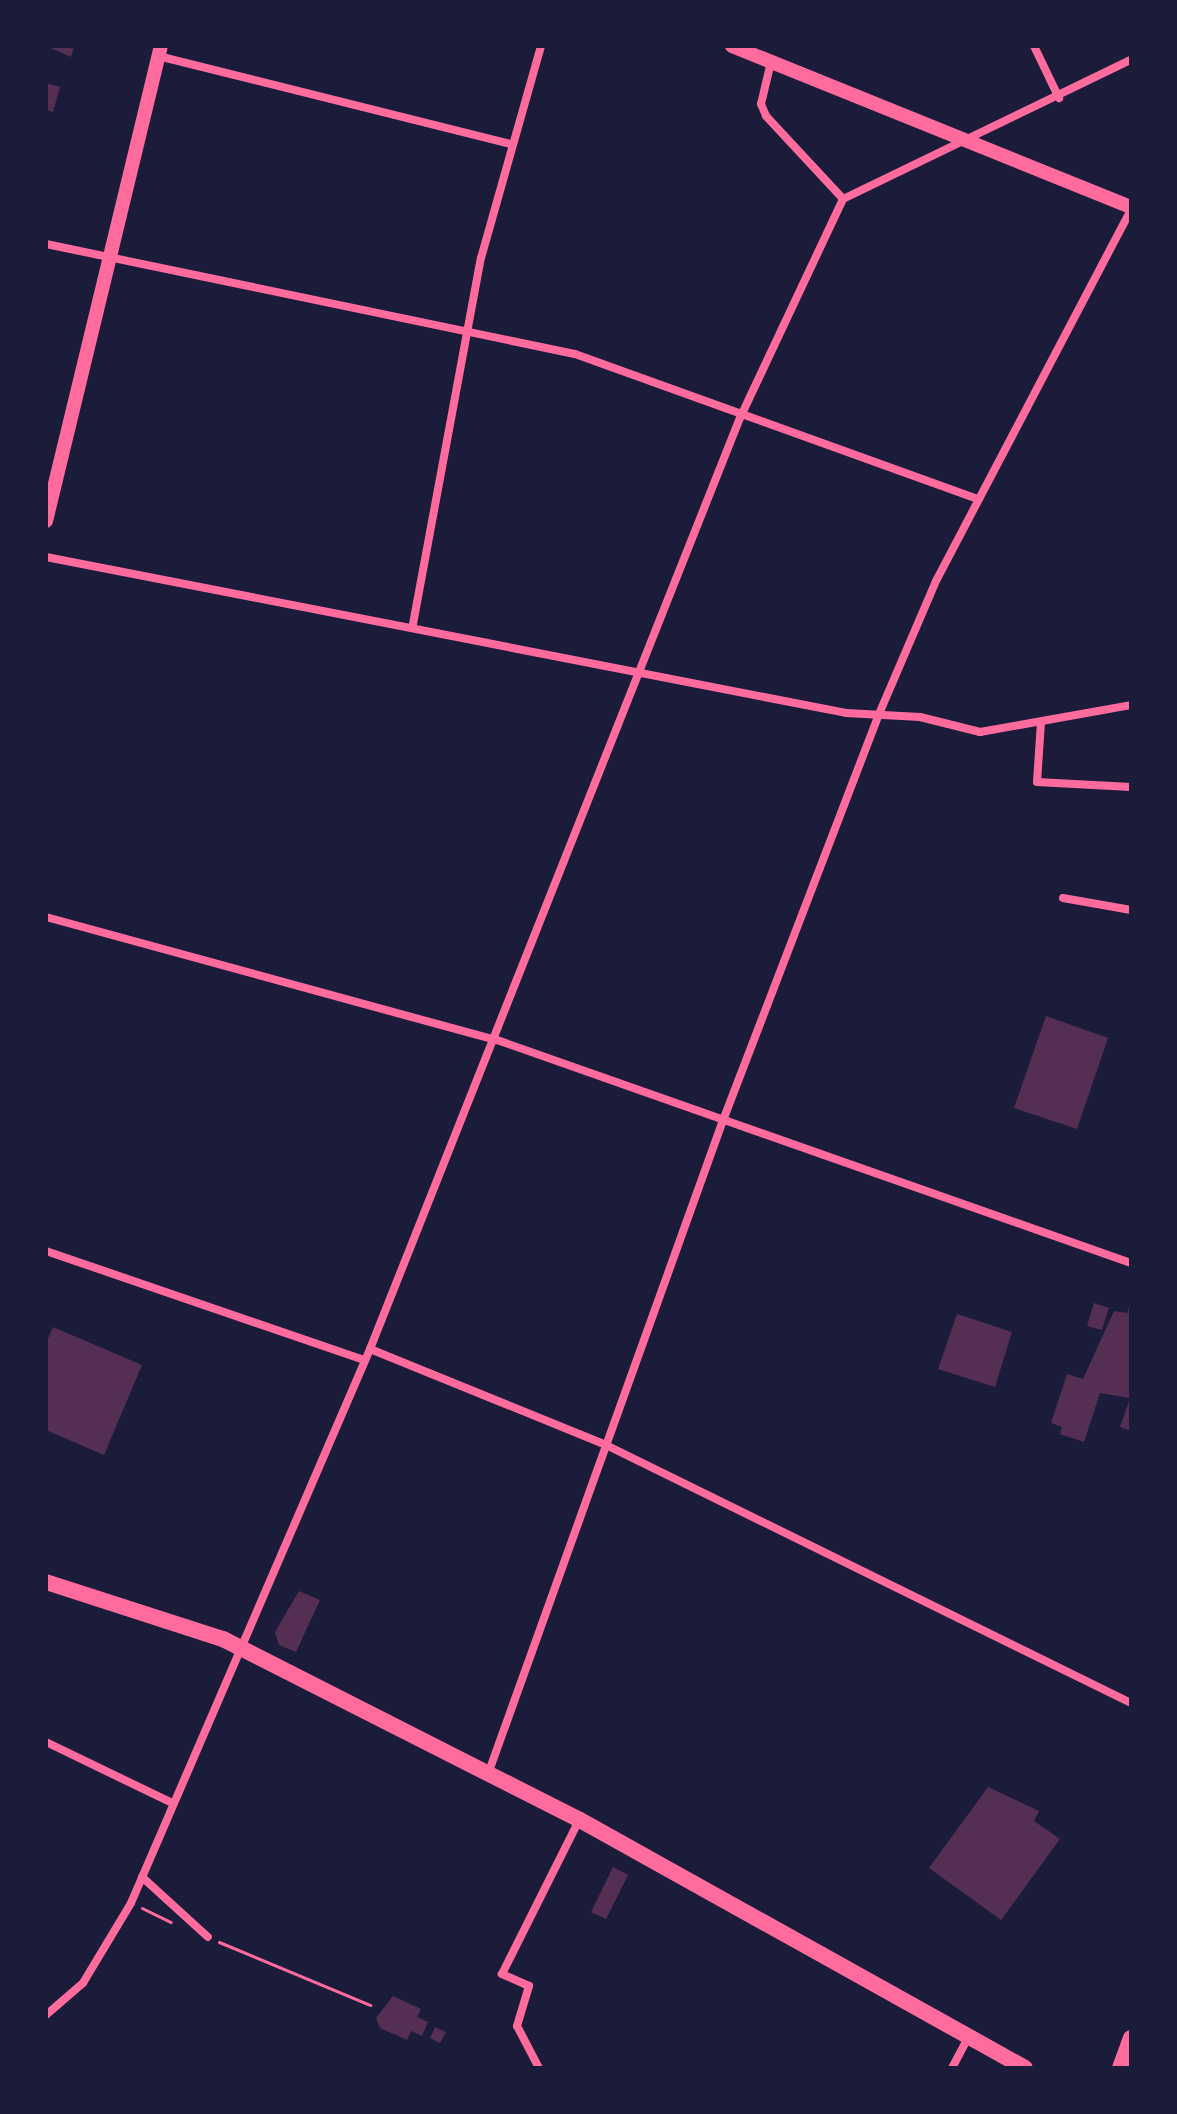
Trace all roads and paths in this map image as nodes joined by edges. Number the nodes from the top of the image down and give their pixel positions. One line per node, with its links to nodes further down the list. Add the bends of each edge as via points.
1 (541, 46): 9 (street)
2 (732, 46): 6 (main road)
3 (1034, 46): 7 (street)
4 (159, 51): 9 (street); 13 (main road)
5 (1131, 60): 7 (street)
6 (771, 62): 8 (main road); 10 (street, via 761,104 766,116)
7 (1059, 98): 8 (street)
8 (962, 139): 10 (street); 11 (main road)
9 (510, 144): 14 (street)
10 (843, 199): 15 (street)
11 (1131, 209): 16 (street)
12 (46, 244): 13 (street)
13 (109, 257): 14 (street); 17 (main road)
14 (467, 329): 15 (street, via 575,354); 19 (street)
15 (740, 418): 16 (street); 20 (street)
16 (978, 499): 22 (street)
17 (46, 521)
18 (46, 557): 19 (street)
19 (413, 624): 20 (street)
20 (641, 669): 22 (street); 28 (street)
21 (1131, 705): 23 (street)
22 (879, 714): 23 (street, via 980,732); 29 (street)
23 (1041, 722): 24 (street, via 1037,782)
24 (1131, 787)
25 (1063, 898): 26 (street)
26 (1131, 910)
27 (46, 917): 28 (street)
28 (497, 1040): 29 (street); 32 (street)
29 (722, 1123): 31 (street); 34 (street)
30 (46, 1251): 33 (street)
31 (1131, 1263)
32 (370, 1349): 33 (street); 34 (street)
33 (365, 1360): 36 (street)
34 (606, 1445): 37 (street); 39 (street)
35 (46, 1582): 36 (main road)
36 (242, 1648): 39 (main road); 40 (street)
37 (1131, 1703)
38 (46, 1742): 40 (street)
39 (488, 1775): 41 (main road)
40 (172, 1803): 42 (street)
41 (580, 1820): 48 (main road); 50 (street, via 502,1974 529,1986 517,2026)
42 (142, 1877): 43 (street); 45 (street)
43 (131, 1903): 44 (path); 47 (street, via 83,1983)
44 (175, 1923)
45 (208, 1937): 46 (path)
46 (370, 2005)
47 (46, 2015)
48 (969, 2035): 51 (street); 52 (main road)
49 (1131, 2038): 53 (main road)
50 (539, 2068)
51 (952, 2068)
52 (1025, 2068)
53 (1120, 2068)

